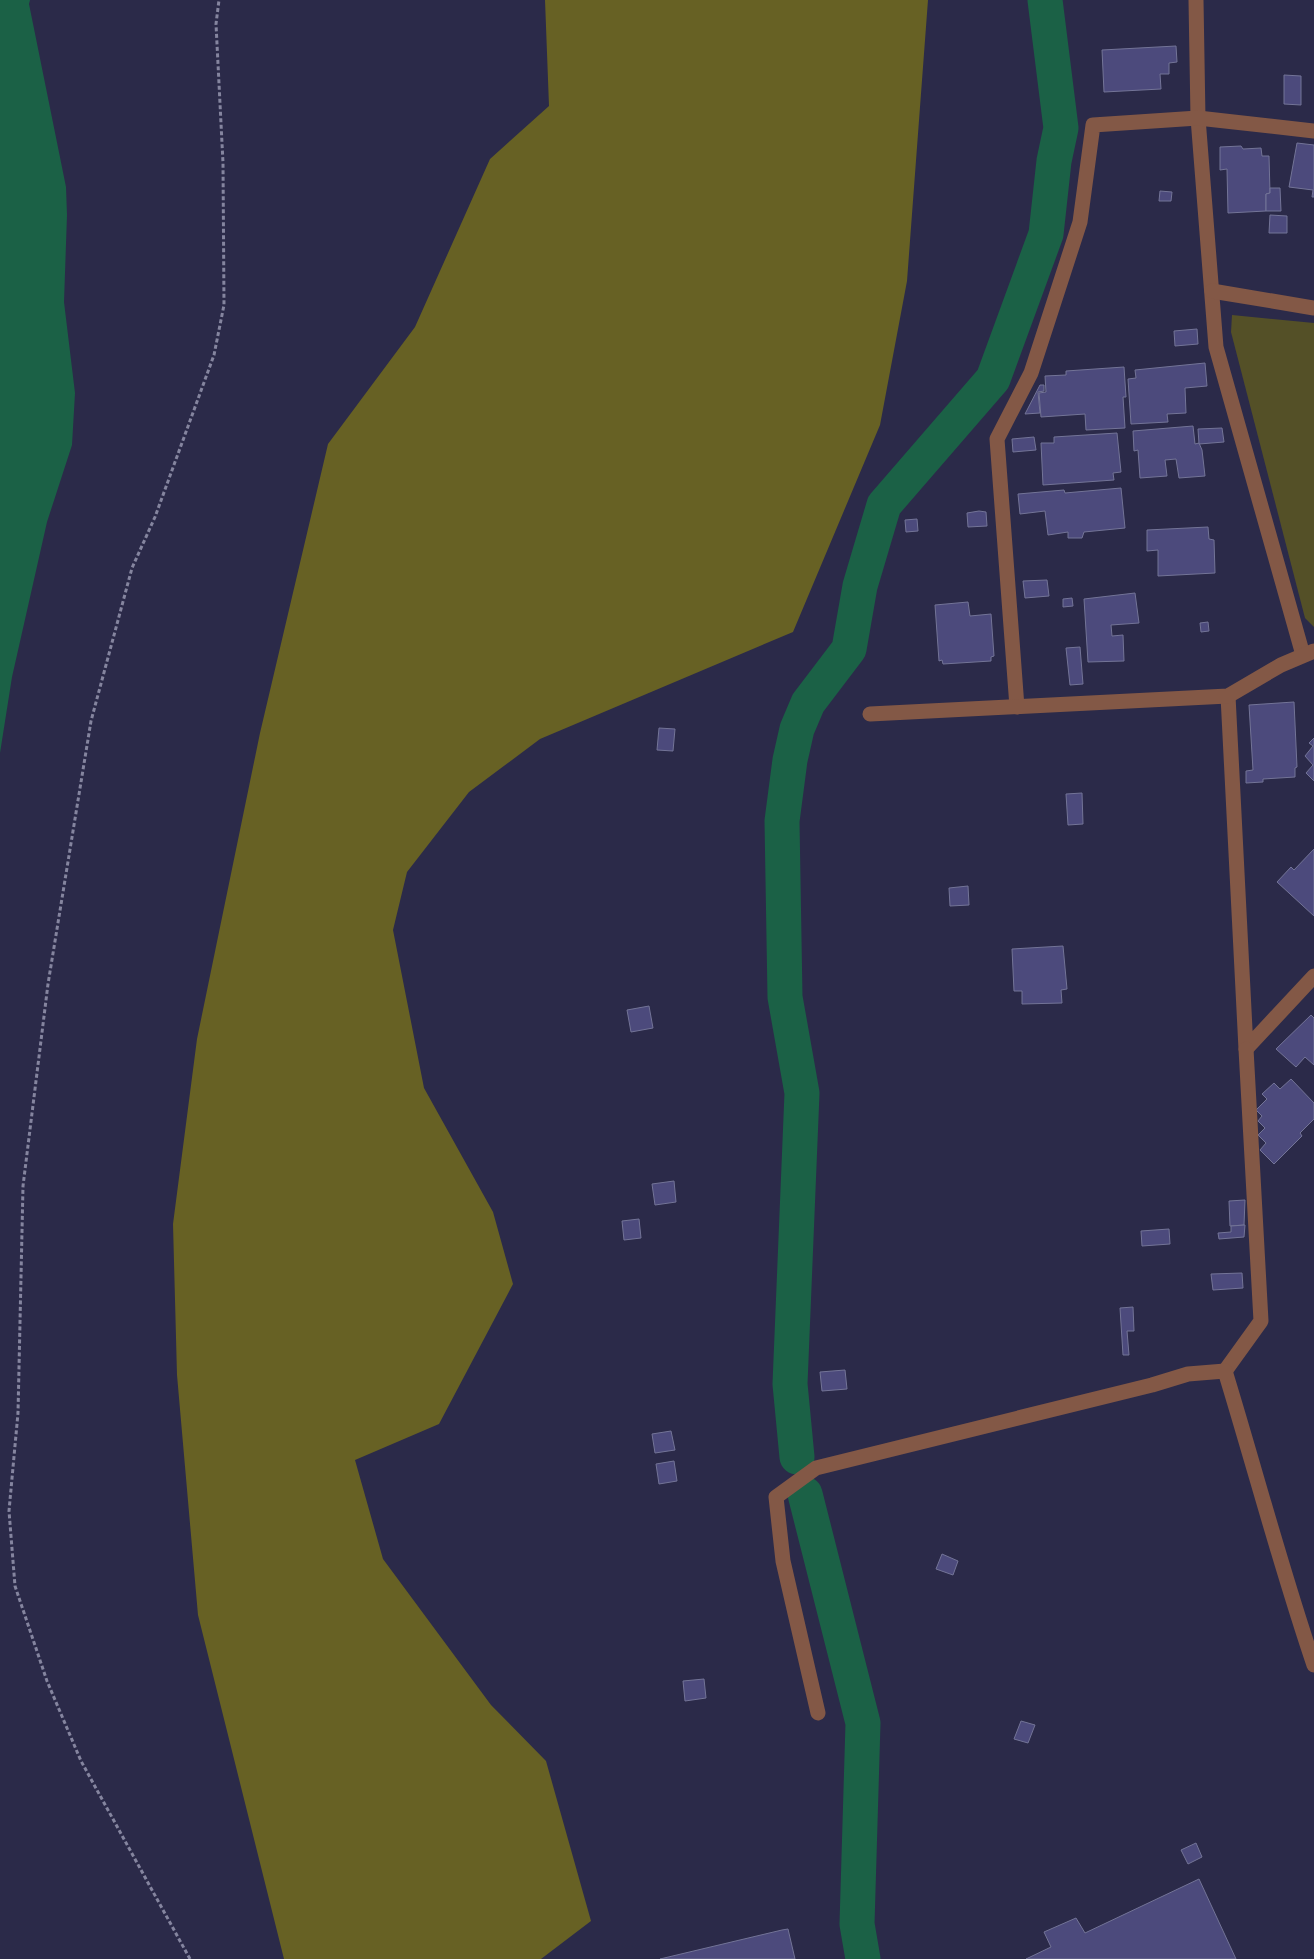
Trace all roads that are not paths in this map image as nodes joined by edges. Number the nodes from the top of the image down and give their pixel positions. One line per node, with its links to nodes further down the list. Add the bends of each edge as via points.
1 (1196, 0): 2 (street)
2 (1198, 118): 3 (street); 4 (street); 8 (street, via 1093,125 1080,222 1031,373 997,439)
3 (1314, 131)
4 (1212, 291): 5 (street); 6 (street, via 1216,347)
5 (1314, 308)
6 (1308, 653): 7 (street)
7 (1228, 696): 8 (street); 11 (street)
8 (1017, 706): 9 (street)
9 (870, 714)
10 (1314, 976): 11 (street)
11 (1246, 1050): 12 (street, via 1261,1321)
12 (1225, 1371): 13 (street, via 1285,1579); 14 (street, via 1188,1374 816,1468 776,1497 783,1561)
13 (1314, 1665)
14 (818, 1713)

